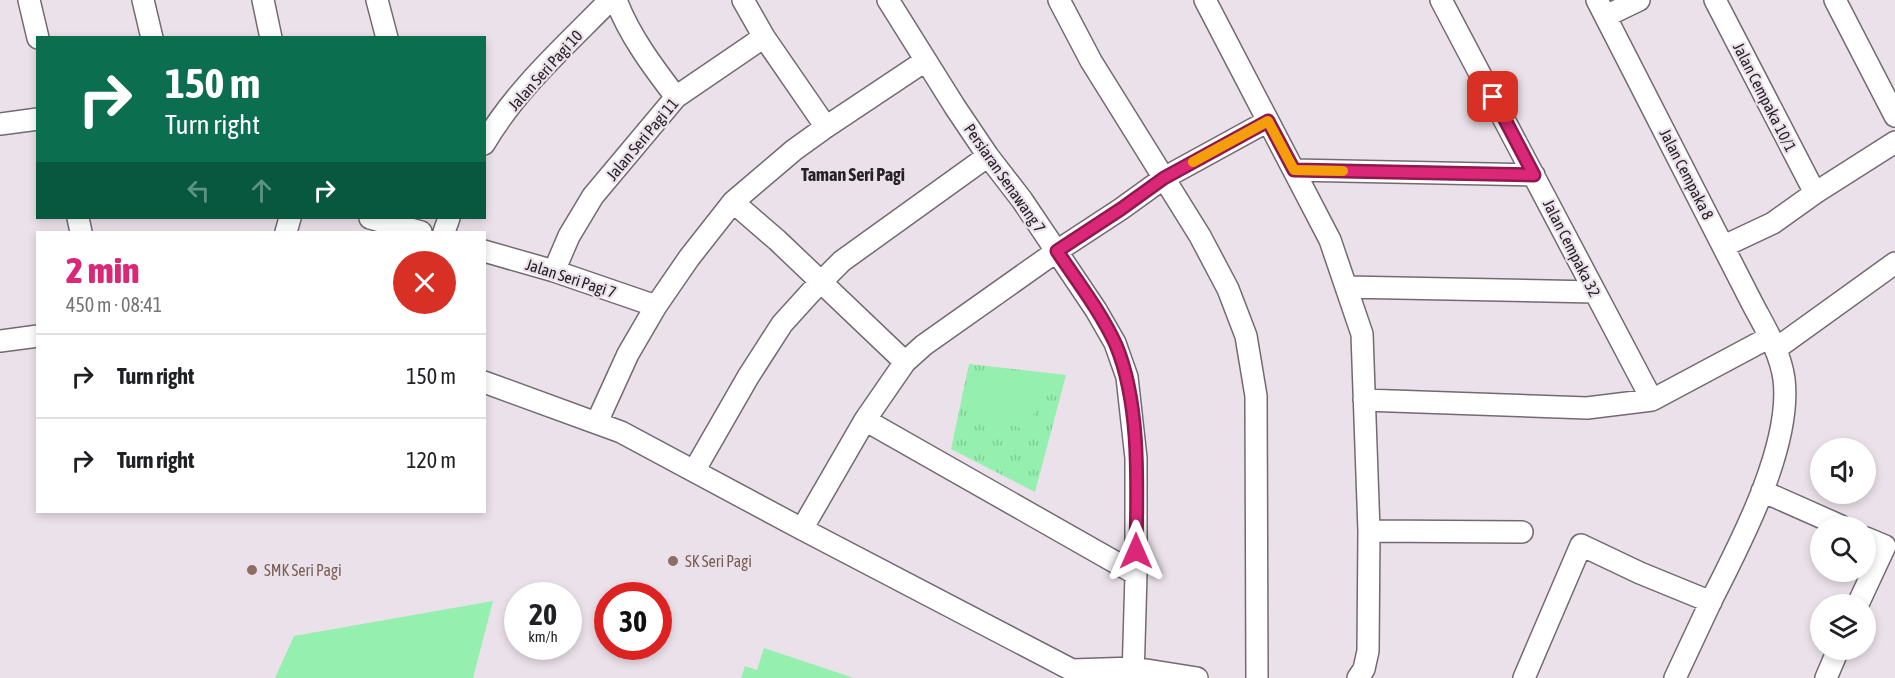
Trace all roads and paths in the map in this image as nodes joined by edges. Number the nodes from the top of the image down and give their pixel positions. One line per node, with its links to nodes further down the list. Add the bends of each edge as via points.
1 (29, 0): 16 (street)
2 (143, 0): 17 (street)
3 (263, 0): 18 (street)
4 (377, 0): 19 (street)
5 (610, 0): 28 (street, Jalan Seri Pagi 10, via 539,72)
6 (616, 0): 22 (street, via 655,70)
7 (743, 0): 20 (street)
8 (888, 0): 21 (street, Persiaran Senawang 7)
9 (1059, 0): 33 (street, via 1091,61)
10 (1205, 0): 25 (street)
11 (1441, 0): 32 (street, Jalan Cempaka 32)
12 (1639, 0): 15 (street)
13 (1715, 0): 34 (street, Jalan Cempaka 10/1)
14 (1835, 0): 23 (street)
15 (1602, 8): 38 (street, Jalan Cempaka 8)
16 (38, 36)
17 (152, 36)
18 (271, 36)
19 (386, 36)
20 (764, 36): 22 (street, Jalan Seri Pagi 11); 27 (street)
21 (925, 61): 27 (street); 30 (street, Persiaran Senawang 7)
22 (676, 97): 42 (street, Jalan Seri Pagi 11, via 593,196 568,236)
23 (1895, 117)
24 (36, 119): 26 (street)
25 (1268, 121): 31 (street); 33 (street)
26 (0, 124)
27 (826, 127): 35 (street)
28 (487, 134)
29 (1895, 142): 34 (street)
30 (988, 156): 39 (street, Persiaran Senawang 7); 43 (street, via 842,261)
31 (1294, 170): 32 (street); 44 (street, via 1330,240)
32 (1534, 175): 45 (street, Jalan Cempaka 32)
33 (1164, 178): 39 (street); 70 (street, via 1228,289 1246,336 1256,396)
34 (1815, 193): 38 (street, via 1773,223)
35 (733, 202): 43 (street); 46 (street)
36 (374, 219): 37 (street)
37 (418, 231)
38 (1724, 246): 49 (street, Jalan Cempaka 8)
39 (1057, 251): 50 (street); 64 (street, Persiaran Senawang 7, via 1115,344 1127,377 1136,458)
40 (486, 252): 42 (street, Jalan Seri Pagi 7)
41 (1895, 263): 49 (street)
42 (554, 271): 46 (street, Jalan Seri Pagi 7)
43 (821, 282): 50 (street); 56 (street, via 782,324)
44 (1346, 287): 45 (street); 52 (street, via 1362,334)
45 (1594, 292): 53 (street, Jalan Cempaka 32)
46 (656, 306): 55 (street, via 628,354)
47 (36, 336): 48 (street)
48 (0, 341)
49 (1773, 342): 53 (street); 57 (street, Jalan Cempaka 8, via 1784,380 1784,422)
50 (905, 362): 54 (street)
51 (486, 383): 55 (street)
52 (1364, 400): 53 (street, via 1587,408); 60 (street)
53 (1652, 400)
54 (865, 420): 59 (street); 64 (street)
55 (597, 422): 56 (street)
56 (694, 471): 59 (street)
57 (1762, 491): 58 (street); 65 (street, Jalan Cempaka 8)
58 (1818, 516)
59 (802, 529): 68 (street)
60 (1369, 531): 61 (street); 71 (street, via 1368,651)
61 (1522, 532)
62 (1876, 542): 63 (street, via 1885,546)
63 (1876, 565)
64 (1136, 574): 67 (street, Persiaran Senawang 7)
65 (1711, 602): 72 (street, via 1581,545); 73 (street, Jalan Cempaka 8)
66 (1834, 660): 74 (street)
67 (1133, 673): 68 (street); 69 (street)
68 (1069, 674)
69 (1197, 678)
70 (1257, 678)
71 (1358, 678)
72 (1524, 678)
73 (1675, 678)
74 (1826, 678)

